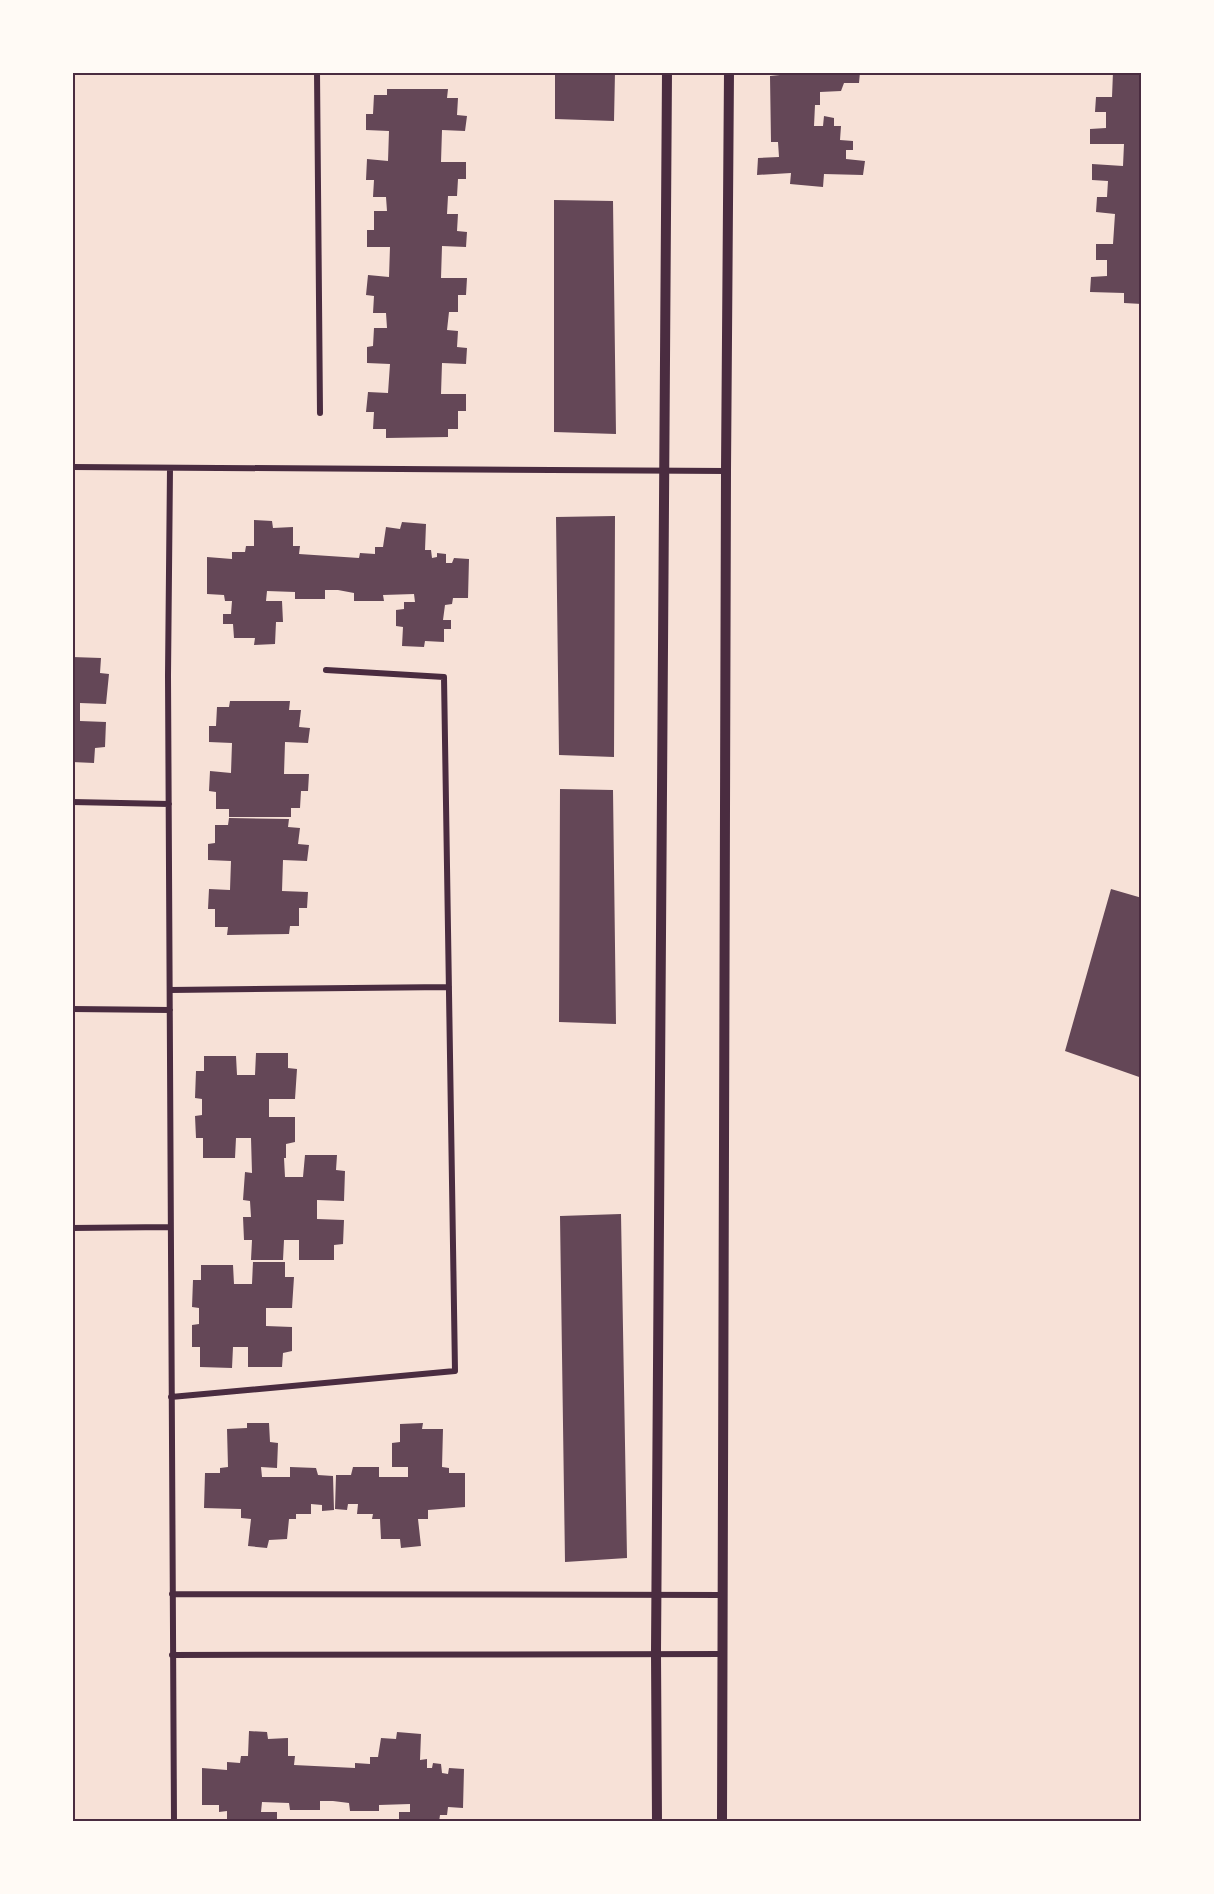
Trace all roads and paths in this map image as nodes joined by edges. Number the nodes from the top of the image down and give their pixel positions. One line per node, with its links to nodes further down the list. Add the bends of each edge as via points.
1 (317, 72): 4 (street)
2 (667, 72): 7 (street)
3 (729, 72): 8 (street)
4 (321, 413)
5 (72, 467): 6 (street)
6 (170, 468): 7 (street); 11 (street)
7 (663, 470): 8 (street); 20 (street)
8 (726, 471): 21 (street)
9 (326, 670): 12 (street, via 444,677)
10 (72, 802): 11 (street)
11 (169, 804): 13 (street)
12 (449, 987): 13 (street); 18 (street, via 455,1371)
13 (170, 990): 15 (street)
14 (72, 1010): 15 (street)
15 (170, 1010): 16 (street)
16 (170, 1227): 17 (street); 18 (street)
17 (72, 1228)
18 (171, 1397): 19 (street)
19 (172, 1594): 20 (street); 24 (street)
20 (657, 1595): 21 (street); 22 (street)
21 (723, 1595): 23 (street)
22 (656, 1653): 23 (street); 24 (street); 26 (street)
23 (723, 1654): 27 (street)
24 (172, 1655): 25 (street)
25 (174, 1822)
26 (657, 1822)
27 (722, 1822)

